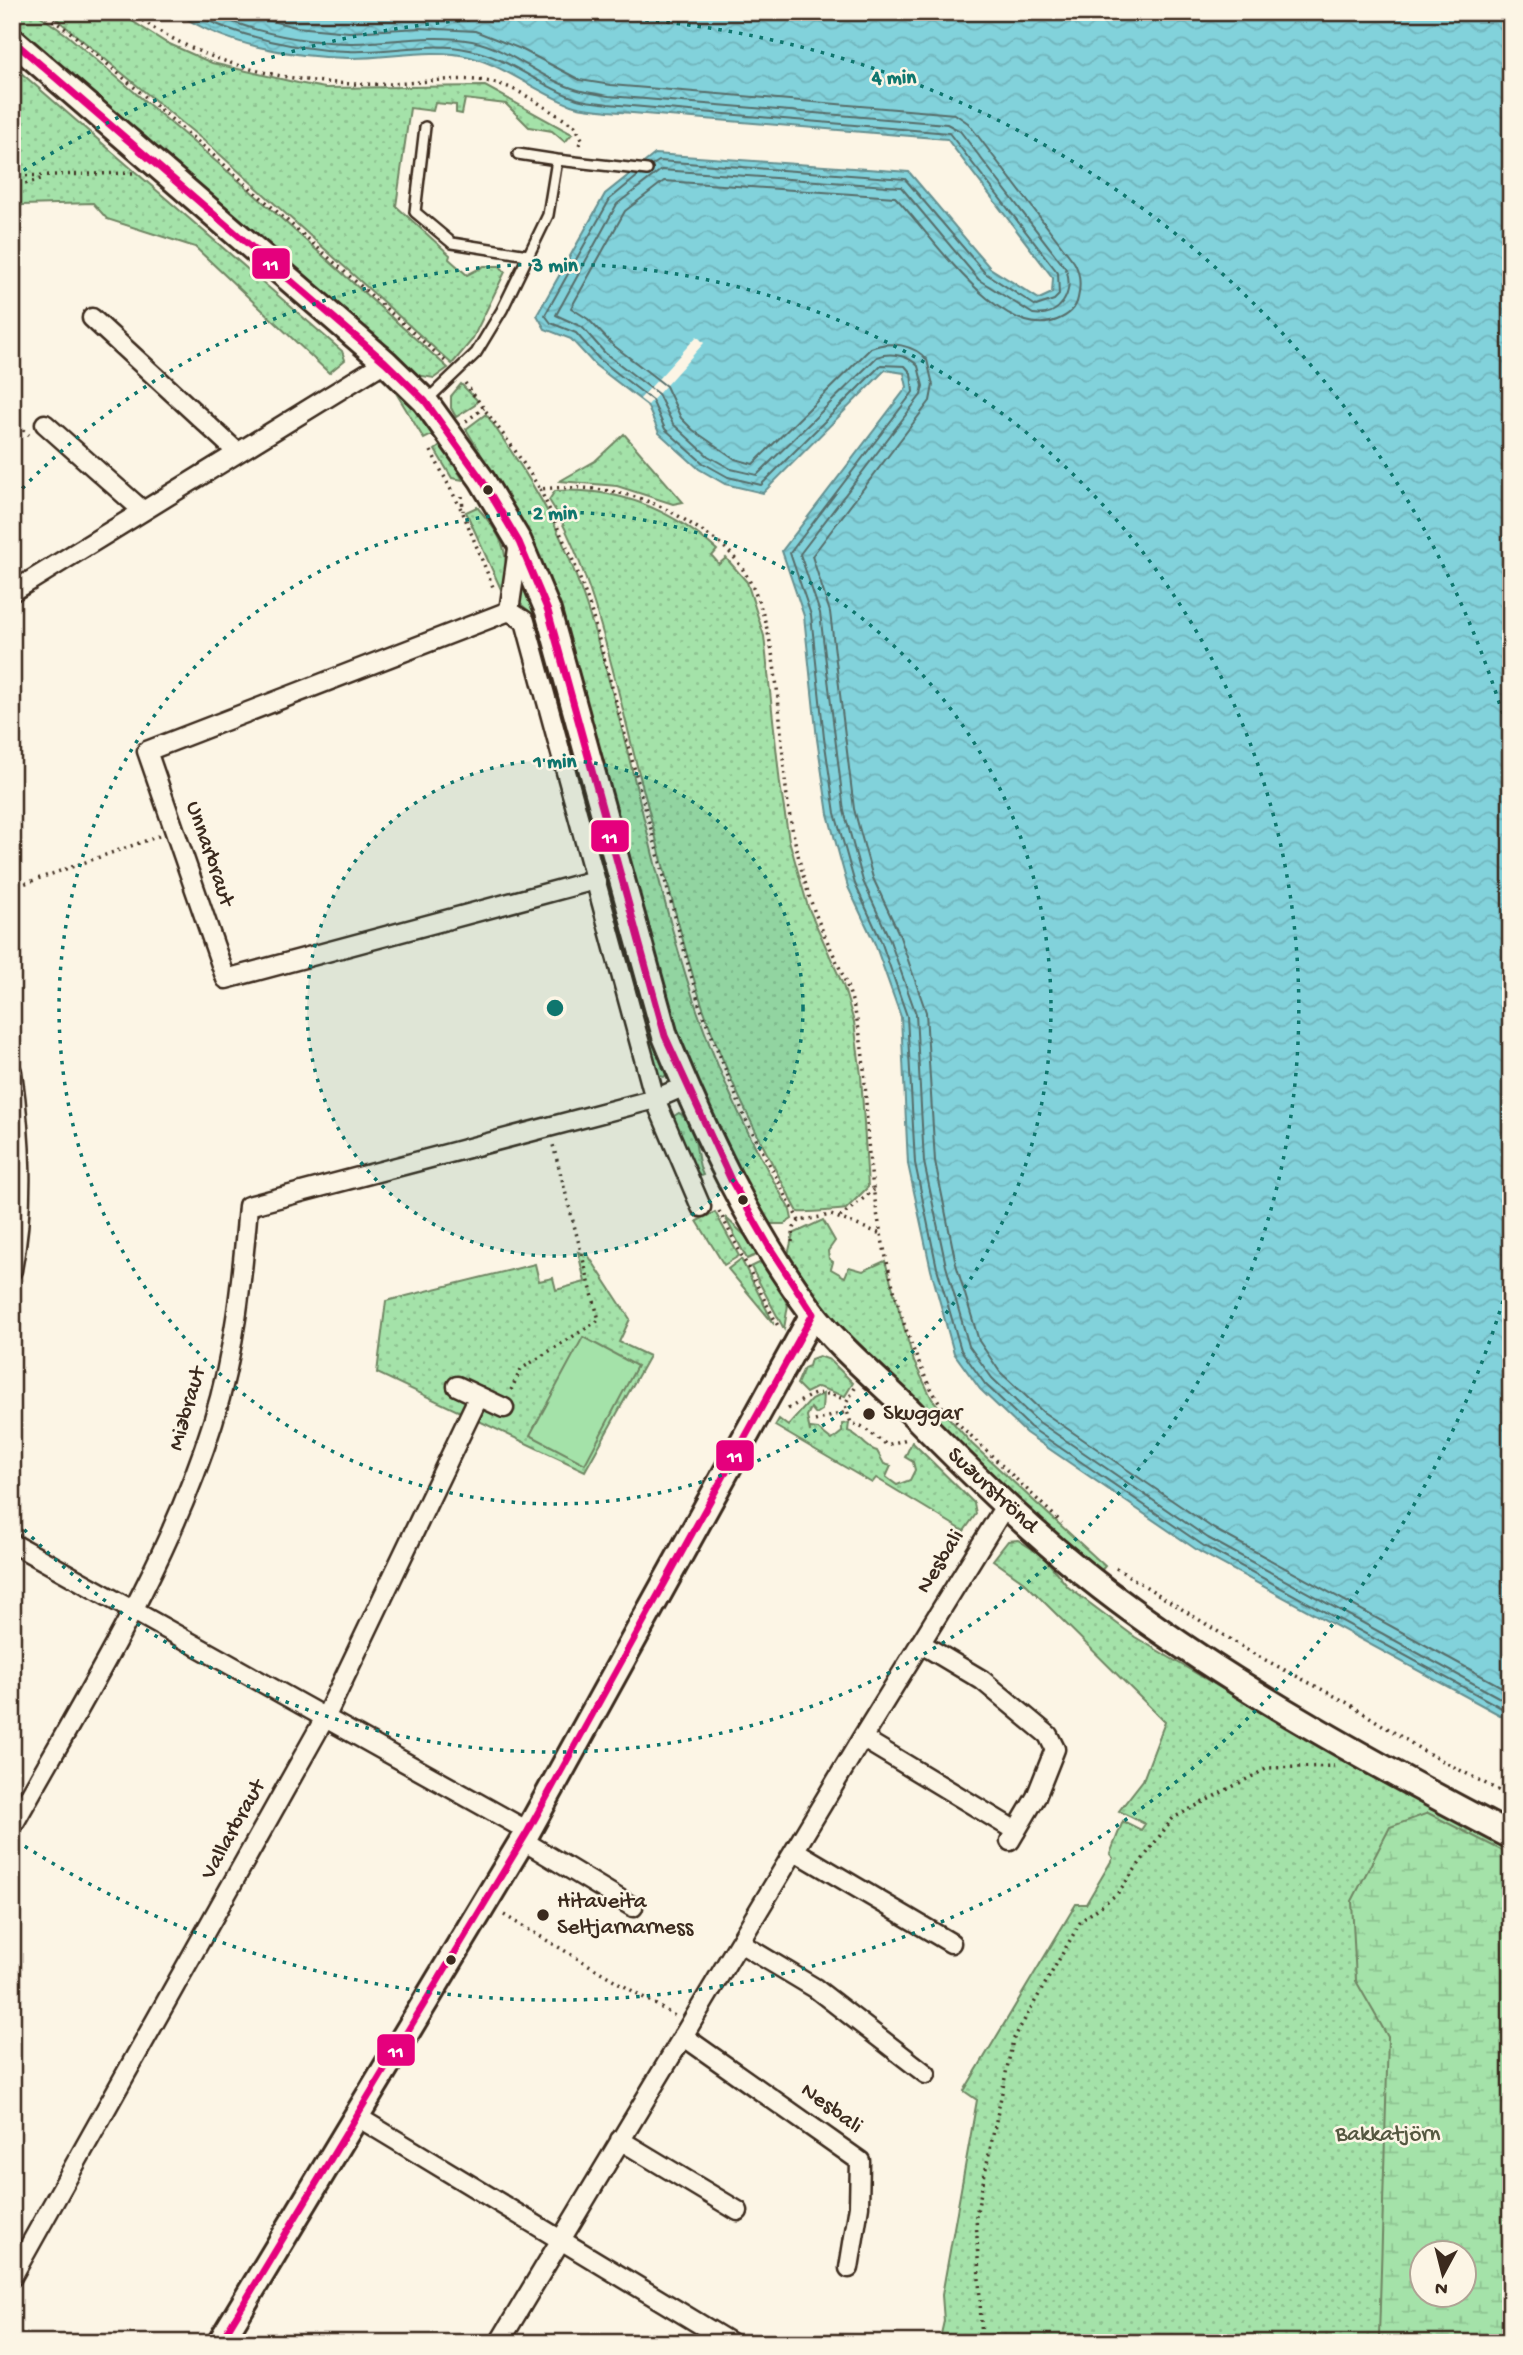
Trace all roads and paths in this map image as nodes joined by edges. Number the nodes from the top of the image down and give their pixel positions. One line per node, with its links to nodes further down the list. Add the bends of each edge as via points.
1 (41, 12): 15 (path, via 228,168)
2 (131, 12): 6 (path, via 170,37 211,55 302,80 354,85 498,83 580,131 578,148)
3 (12, 40): 7 (street, Suðurströnd)
4 (425, 127): 12 (lane, via 415,212 452,243)
5 (518, 154): 6 (lane)
6 (556, 160): 8 (lane); 12 (lane, via 548,215)
7 (166, 170): 10 (path); 14 (street, Suðurströnd)
8 (647, 170)
9 (12, 176): 10 (path)
10 (50, 177): 11 (path)
11 (12, 188)
12 (528, 255): 15 (lane, via 482,342)
13 (92, 318): 21 (street)
14 (385, 362): 16 (street, Suðurströnd); 21 (street)
15 (458, 374): 16 (lane); 17 (path)
16 (425, 401): 28 (street, Suðurströnd, via 482,480)
17 (484, 408): 19 (path); 24 (path)
18 (45, 424): 26 (street)
19 (462, 424)
20 (429, 447): 23 (path)
21 (236, 451): 26 (street)
22 (450, 474): 23 (path)
23 (444, 477): 27 (path)
24 (540, 489): 38 (path, via 588,487 646,499 671,510 731,553 754,588 767,628 785,790 802,870 816,916 845,977 860,1035); 41 (path, via 590,607 699,1004 744,1116)
25 (462, 496): 27 (path)
26 (142, 510): 29 (street)
27 (463, 513): 30 (path)
28 (519, 542): 30 (street); 35 (street, Suðurströnd, via 548,611 622,888 665,1036)
29 (13, 590)
30 (506, 612): 31 (street, Unnarbraut, via 147,751); 32 (street, via 525,621)
31 (174, 830): 32 (street, Unnarbraut, via 226,979); 33 (path)
32 (595, 880): 36 (street)
33 (12, 888)
34 (12, 1072): 44 (street, via 19,1123 20,1190)
35 (685, 1086): 36 (street, Miðbraut); 45 (street, Suðurströnd, via 752,1219)
36 (655, 1099): 37 (street, Miðbraut); 39 (street)
37 (548, 1126): 51 (path, via 599,1320 521,1369); 60 (street, Miðbraut, via 248,1206 239,1303 214,1420 188,1490)
38 (874, 1191): 40 (path); 42 (path)
39 (701, 1207): 46 (path, via 706,1212 717,1207)
40 (840, 1217): 41 (path); 42 (path)
41 (799, 1221): 43 (path, via 792,1244)
42 (881, 1234): 57 (path, via 913,1351 932,1394)
43 (786, 1248)
44 (12, 1270)
45 (813, 1314): 47 (street, Suðurströnd); 53 (street)
46 (779, 1328)
47 (868, 1369): 50 (path); 55 (street, Suðurströnd)
48 (457, 1385): 49 (street)
49 (479, 1396): 51 (street); 62 (street, Vallarbraut)
50 (846, 1400): 52 (path); 53 (path, via 816,1392 774,1417)
51 (504, 1408)
52 (846, 1412): 54 (path); 55 (path, via 850,1423 887,1445 898,1444)
53 (758, 1415): 67 (street)
54 (815, 1421)
55 (925, 1427): 56 (street, Suðurströnd)
56 (1005, 1506): 61 (street, Nesbali); 68 (street, Suðurströnd, via 1129,1609 1210,1663 1374,1762)
57 (1063, 1524)
58 (12, 1544): 60 (street)
59 (1108, 1563): 65 (path, via 1254,1654)
60 (132, 1611): 62 (street); 66 (street, Miðbraut)
61 (920, 1643): 63 (street, Nesbali); 63 (street, via 982,1679 1048,1735 1055,1749 1036,1797 1013,1836)
62 (326, 1716): 67 (street); 81 (street, Vallarbraut)
63 (862, 1738): 69 (street, Nesbali)
64 (1336, 1766): 85 (path, via 1268,1768 1172,1818 1117,1894 1081,1921 1013,2040 976,2216)
65 (1511, 1797)
66 (12, 1827)
67 (525, 1835): 70 (street); 76 (street)
68 (1511, 1836)
69 (795, 1851): 72 (street, Nesbali); 73 (street)
70 (633, 1907)
71 (499, 1912): 74 (path)
72 (740, 1943): 74 (street, Nesbali); 75 (street, via 815,1988)
73 (951, 1943)
74 (687, 2031): 77 (street, Nesbali); 80 (street, Nesbali, via 860,2161 859,2206)
75 (926, 2074)
76 (356, 2116): 79 (street); 82 (street)
77 (620, 2140): 78 (street); 79 (street, Nesbali)
78 (738, 2211)
79 (560, 2240): 83 (street, Nesbali); 84 (street)
80 (849, 2269)
81 (12, 2277)
82 (220, 2343)
83 (499, 2343)
84 (731, 2343)
85 (982, 2343)

